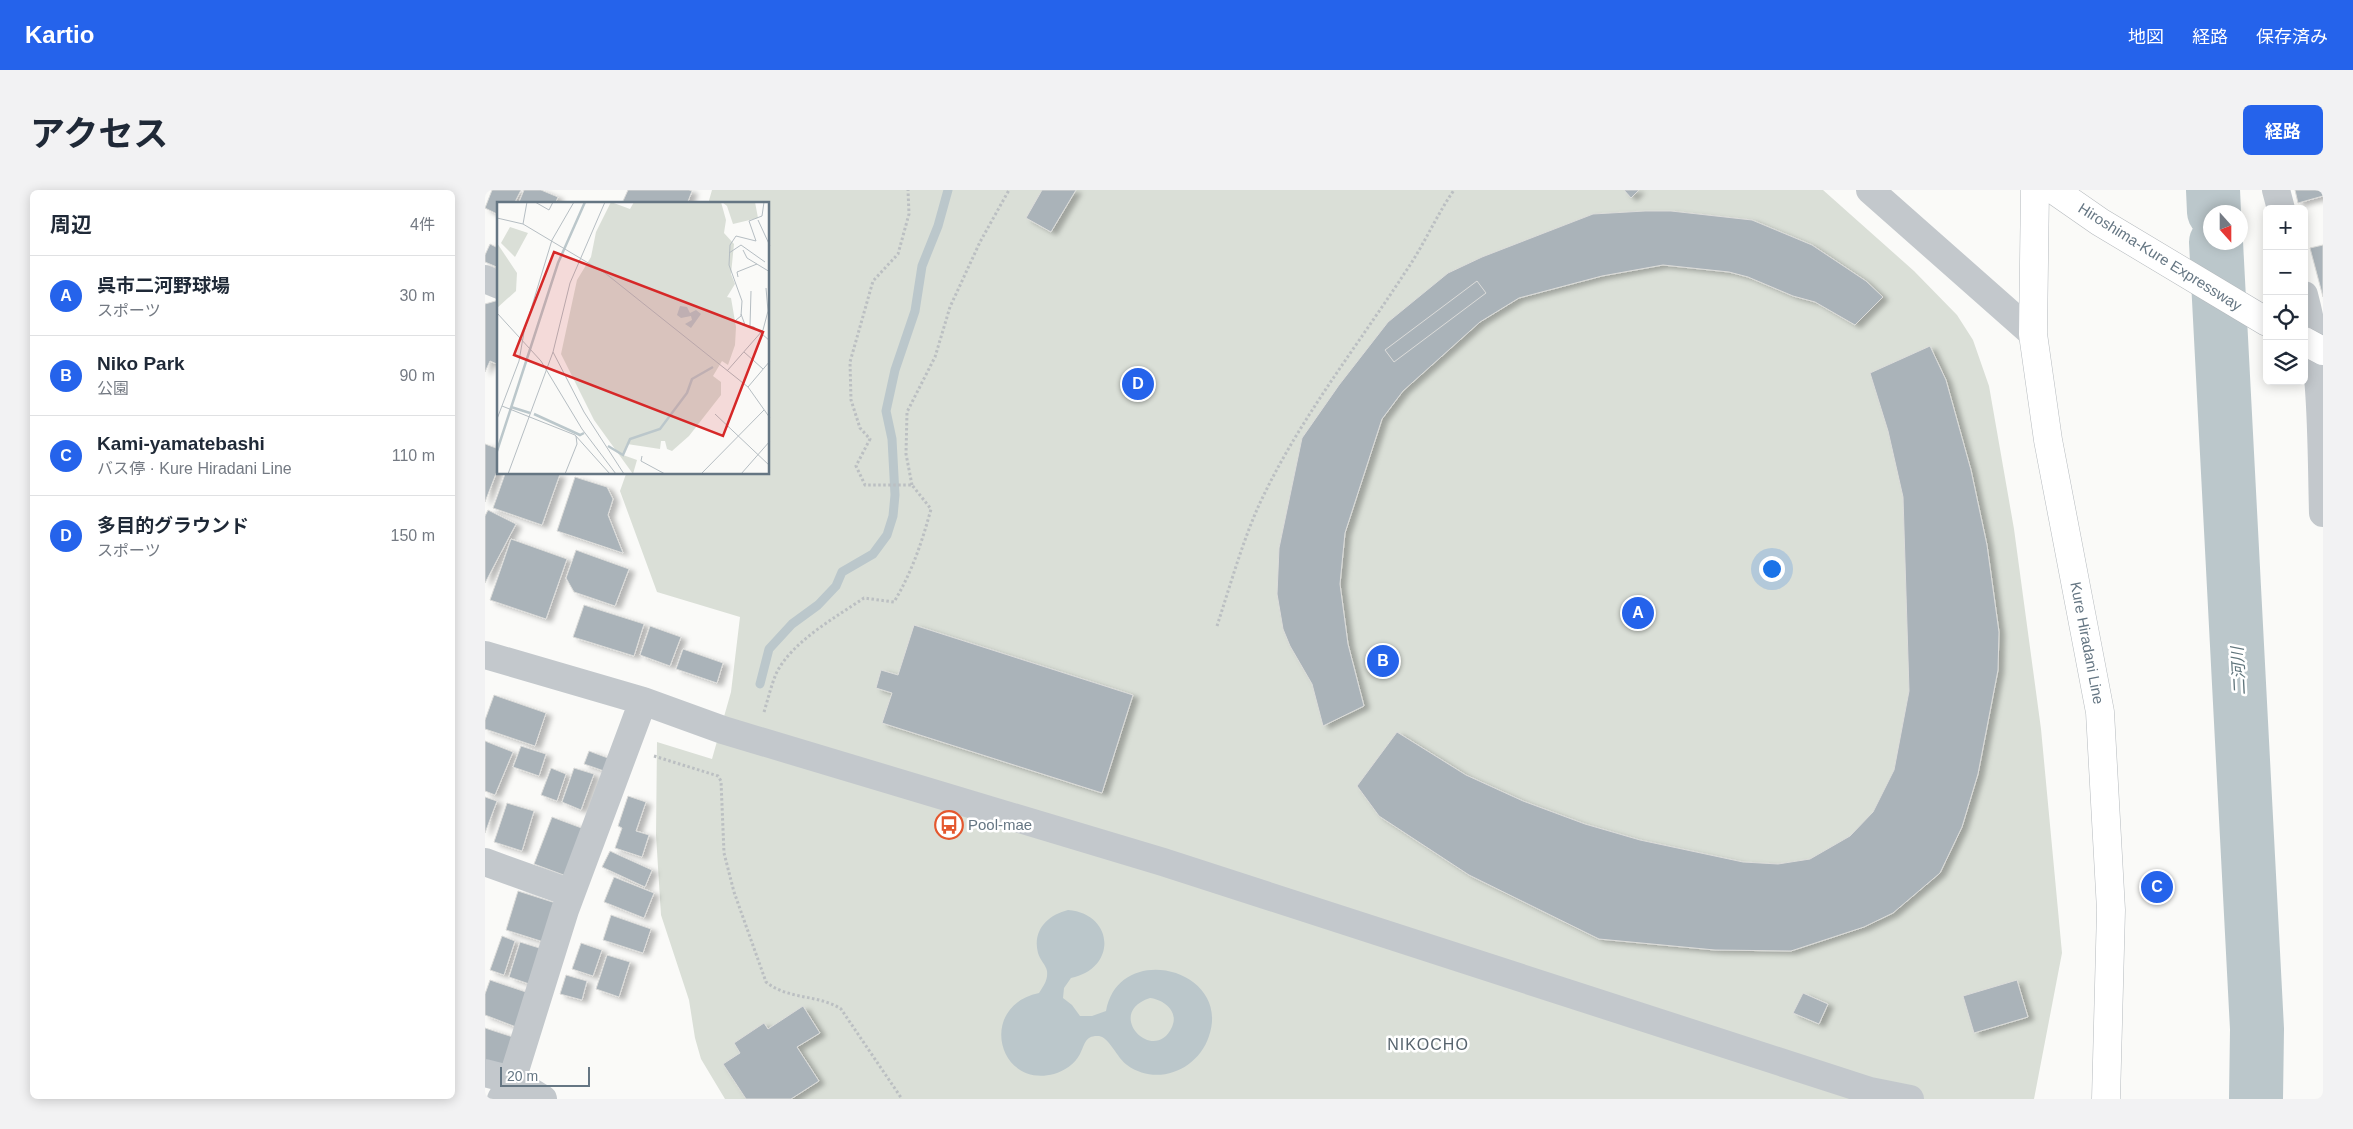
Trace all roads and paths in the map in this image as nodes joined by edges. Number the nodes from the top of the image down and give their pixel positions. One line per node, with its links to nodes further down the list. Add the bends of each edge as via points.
1 (908, 190): 16 (path, via 909,214 898,254 873,280 850,362 851,400 860,428 870,439 857,466 865,485)
2 (1009, 190): 16 (path, via 950,307 935,357 907,412 906,454)
3 (1454, 190): 18 (path, via 1407,270 1285,455 1251,524)
4 (1870, 190): 13 (street)
5 (2035, 190): 13 (main road, Kure Hiradani Line)
6 (2054, 190): 12 (main road, Hiroshima-Kure Expressway, via 2099,222)
7 (2276, 190): 8 (street)
8 (2280, 205)
9 (485, 279): 10 (street)
10 (497, 284)
11 (2308, 308): 17 (street, via 2320,398)
12 (2263, 320)
13 (2033, 334): 30 (main road, Kure Hiradani Line, via 2049,440 2100,712 2111,910)
14 (2308, 343): 15 (main road, bridge)
15 (2323, 351)
16 (912, 485): 21 (path, via 931,509 922,544 894,602 864,598 788,655 776,674)
17 (2323, 513)
18 (1217, 626)
19 (485, 655): 20 (street)
20 (643, 701): 22 (street); 29 (street, via 723,730 1163,862 1870,1091)
21 (764, 712)
22 (624, 746): 24 (street); 28 (path, via 718,776 721,781 724,853 734,892 766,982 775,989 830,1002 841,1009)
23 (485, 862): 24 (street)
24 (571, 893): 26 (street)
25 (485, 1073): 26 (street)
26 (506, 1090): 27 (street)
27 (543, 1099)
28 (902, 1099)
29 (1910, 1099)
30 (2106, 1099)

